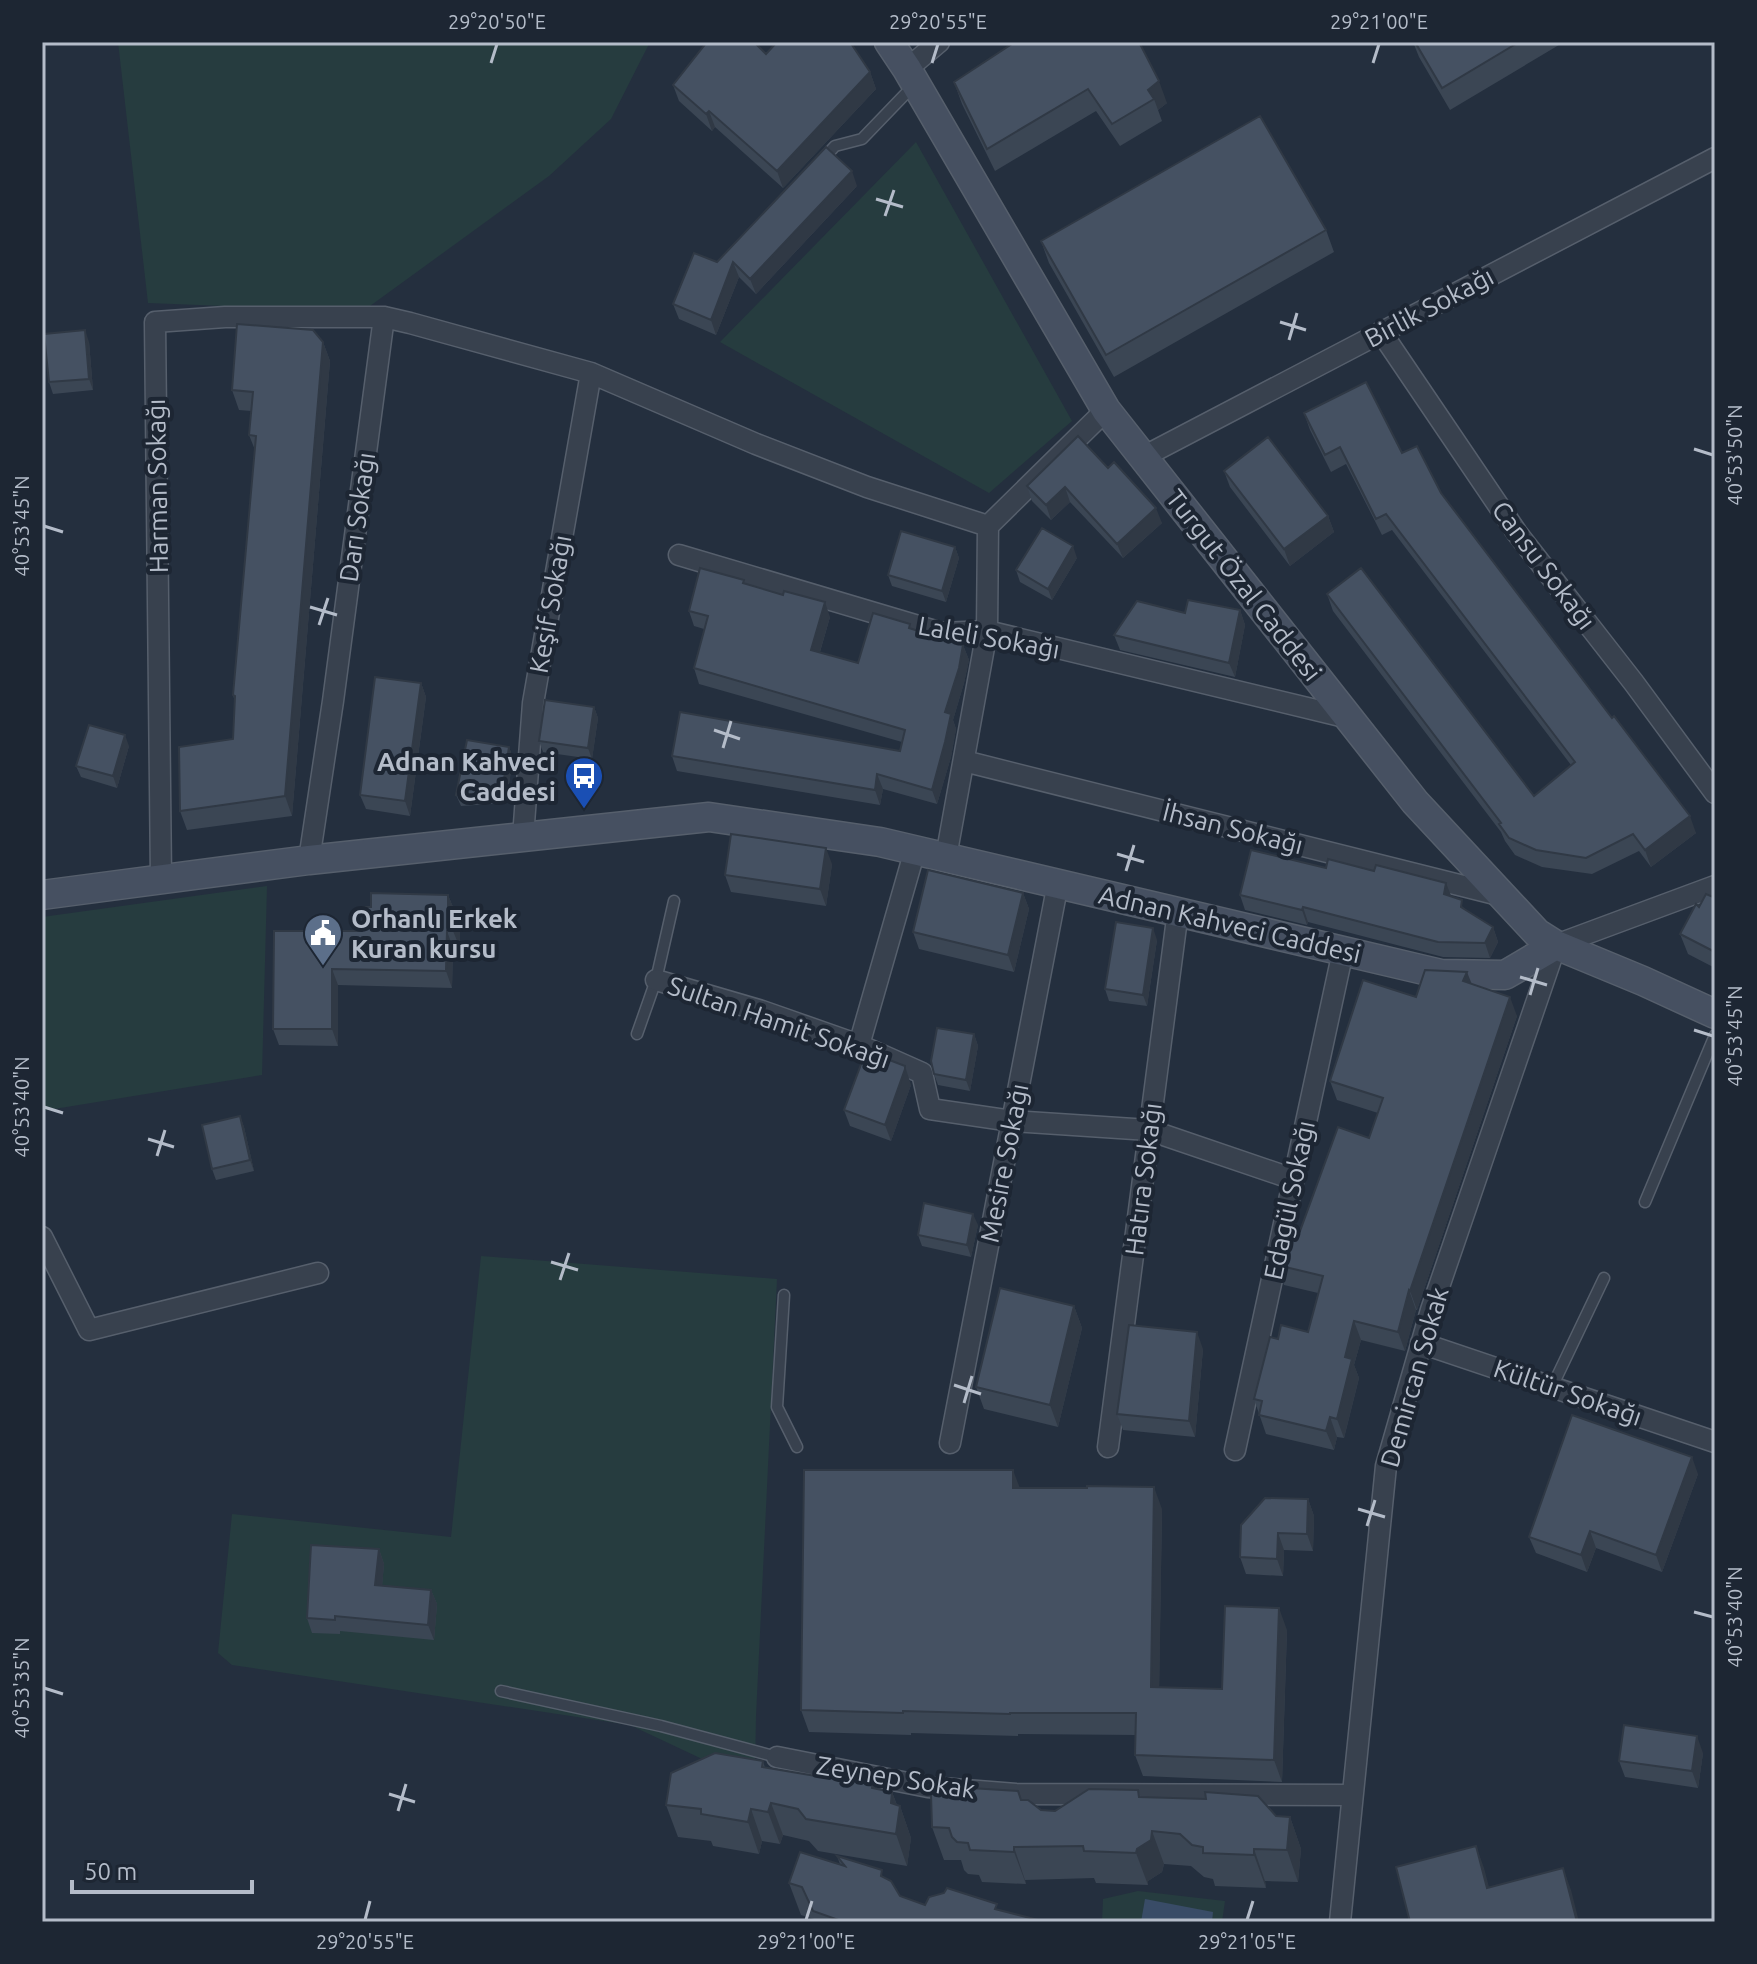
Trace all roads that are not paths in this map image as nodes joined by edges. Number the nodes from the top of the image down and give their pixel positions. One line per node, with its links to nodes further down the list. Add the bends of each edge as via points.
1 (889, 42): 3 (street, Turgut Özal Caddesi)
2 (939, 42): 3 (street)
3 (911, 76): 5 (lane, via 862,139 835,146); 9 (street, Turgut Özal Caddesi)
4 (1715, 158): 7 (street, Birlik Sokağı)
5 (814, 168)
6 (384, 317): 8 (street); 20 (street, Darı Sokağı); 21 (street, Harman Sokağı, via 155,322)
7 (1381, 332): 10 (street, Birlik Sokağı); 16 (street, Cansu Sokağı, via 1517,533)
8 (591, 373): 11 (street, via 867,487); 17 (street, Keşif Sokağı, via 533,703)
9 (1106, 410): 10 (street, Turgut Özal Caddesi); 11 (street)
10 (1143, 457): 14 (street, Turgut Özal Caddesi)
11 (988, 526): 13 (street)
12 (679, 555): 13 (street, Laleli Sokağı, via 942,633)
13 (987, 631): 14 (street, Laleli Sokağı); 15 (street)
14 (1349, 718): 25 (street, Turgut Özal Caddesi, via 1415,802)
15 (964, 761): 19 (street); 25 (street, İhsan Sokağı)
16 (1715, 793)
17 (523, 837): 18 (street, Adnan Kahveci Caddesi, via 709,817); 20 (street, Adnan Kahveci Caddesi)
18 (915, 850): 19 (street, Adnan Kahveci Caddesi); 34 (street)
19 (946, 857): 22 (street, Adnan Kahveci Caddesi)
20 (309, 860): 21 (street, Adnan Kahveci Caddesi)
21 (161, 879): 24 (street, Adnan Kahveci Caddesi)
22 (1058, 883): 27 (street, Adnan Kahveci Caddesi); 35 (street, Mesire Sokağı)
23 (1715, 886): 28 (street)
24 (42, 895)
25 (1503, 896): 28 (street, Turgut Özal Caddesi, via 1537,933)
26 (674, 901): 30 (lane)
27 (1178, 911): 29 (street, Adnan Kahveci Caddesi); 36 (street, Hatıra Sokağı)
28 (1556, 945): 29 (street, Adnan Kahveci Caddesi, via 1505,975 1441,974); 31 (street, Turgut Özal Caddesi); 43 (street, Demircan Sokak)
29 (1343, 951): 37 (street, Edagül Sokağı)
30 (656, 980): 32 (lane); 34 (street, Sultan Hamit Sokağı)
31 (1715, 1014)
32 (637, 1034)
33 (1715, 1035): 38 (lane)
34 (859, 1045): 35 (street, Sultan Hamit Sokağı, via 922,1073 930,1109)
35 (1012, 1121): 36 (street, Sultan Hamit Sokağı); 46 (street, Mesire Sokağı)
36 (1149, 1130): 37 (street, Sultan Hamit Sokağı); 48 (street, Hatıra Sokağı)
37 (1293, 1179): 49 (street, Edagül Sokağı)
38 (1645, 1202)
39 (42, 1237): 40 (street, via 89,1330)
40 (318, 1273)
41 (1604, 1278): 44 (lane)
42 (784, 1295): 47 (lane, via 777,1407)
43 (1421, 1343): 44 (street, Kültür Sokağı); 52 (street, Demircan Sokak, via 1386,1466)
44 (1552, 1387): 45 (street, Kültür Sokağı)
45 (1715, 1442)
46 (950, 1443)
47 (797, 1447)
48 (1108, 1447)
49 (1235, 1450)
50 (501, 1691): 51 (lane)
51 (777, 1757): 52 (street, Zeynep Sokak, via 928,1787 1016,1794)
52 (1352, 1795): 53 (street, Demircan Sokak)
53 (1340, 1922)

